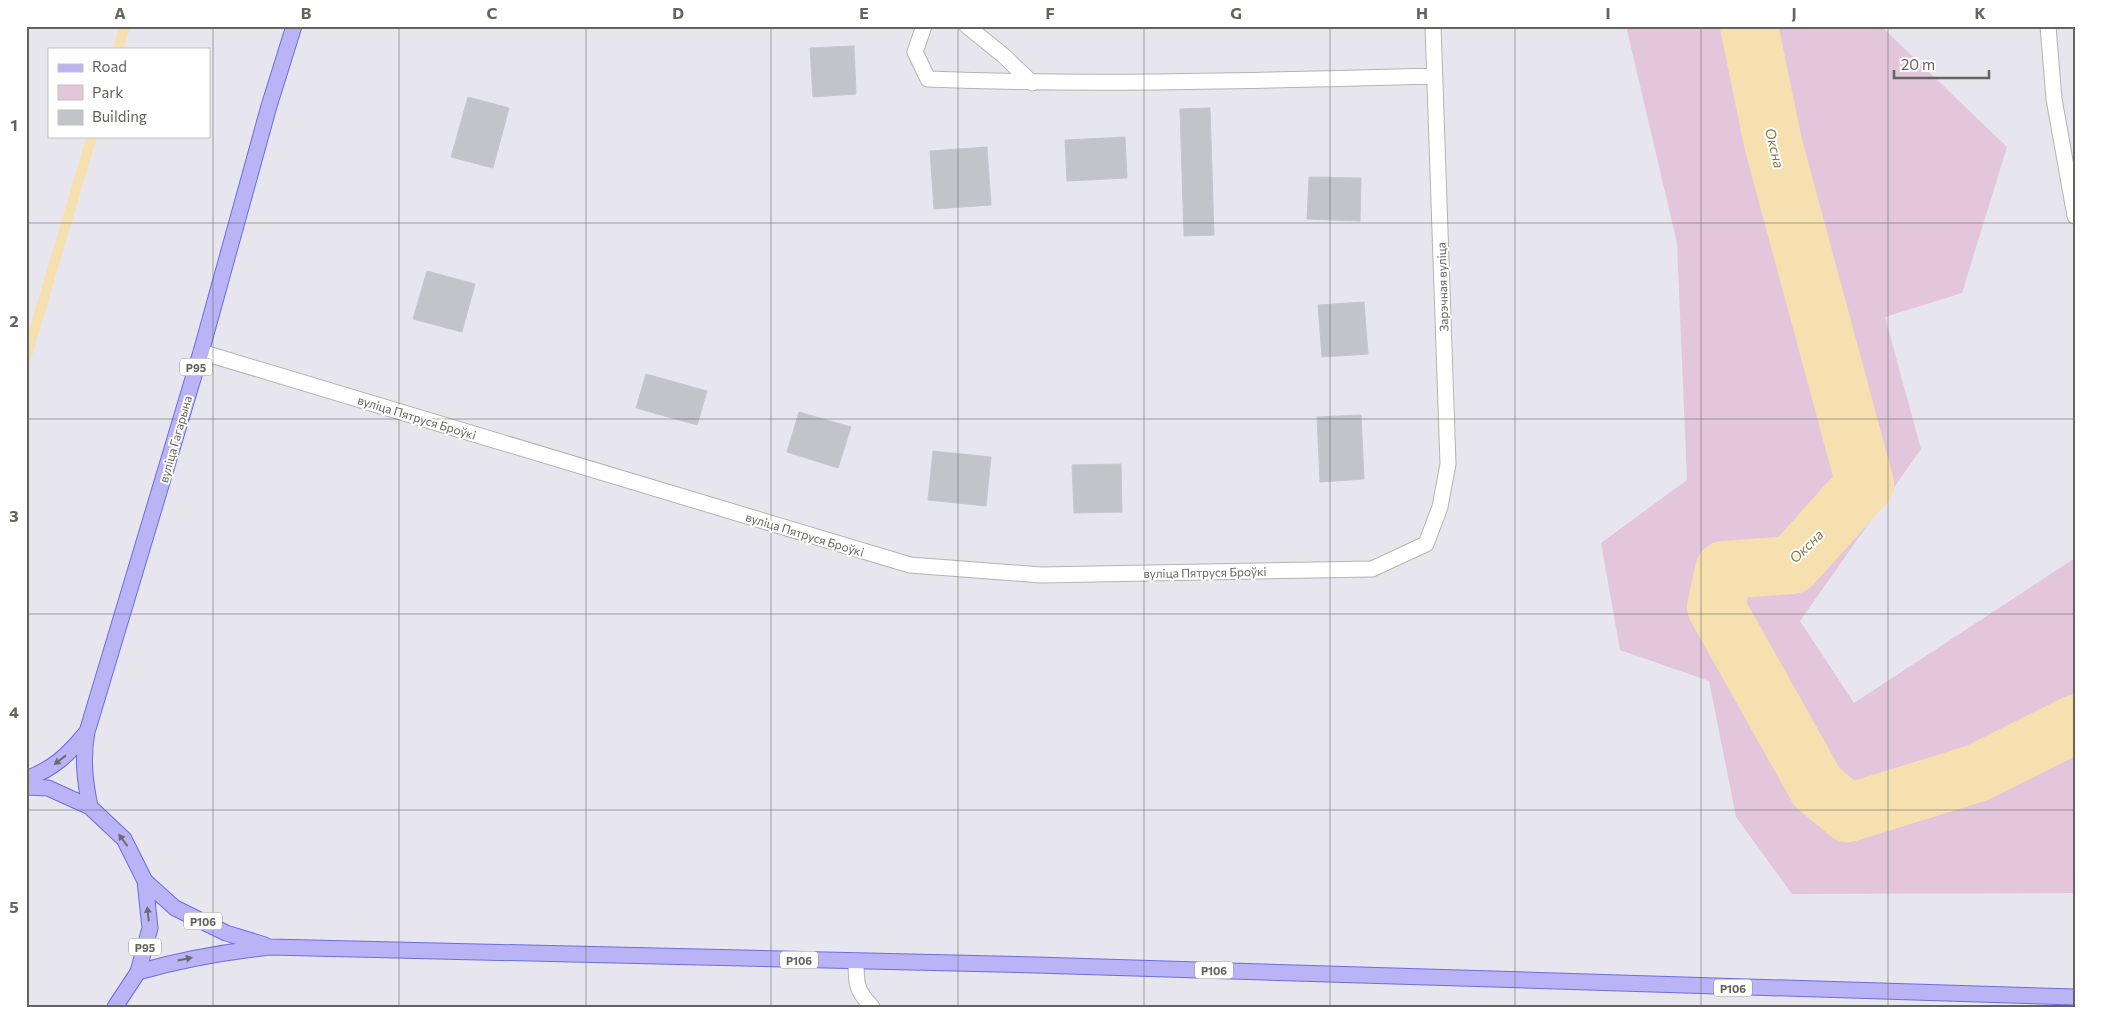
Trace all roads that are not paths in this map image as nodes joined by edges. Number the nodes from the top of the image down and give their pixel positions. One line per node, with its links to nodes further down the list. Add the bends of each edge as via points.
1 (294, 26): 9 (main road, вуліца Гагарына / Р95)
2 (924, 26): 7 (street, via 915,52 928,79)
3 (968, 26): 7 (street)
4 (1434, 26): 6 (street, Зарэчная вуліца)
5 (2048, 26): 8 (street, via 2054,99)
6 (1434, 76): 7 (street); 10 (street, Зарэчная вуліца, via 1448,464 1440,507)
7 (1032, 83)
8 (2075, 216)
9 (201, 352): 10 (street, вуліца Пятруся Броўкі, via 910,565 1042,575 1372,569); 11 (main road, вуліца Гагарына / Р95)
10 (1426, 544)
11 (86, 732): 12 (main road, Р95, one-way to 12, via 71,751 45,772); 14 (main road, Р95, via 84,777)
12 (26, 779)
13 (26, 787): 14 (main road, Р95, via 48,788)
14 (90, 807): 15 (main road, Р95, one-way to 14, via 124,840)
15 (145, 881): 16 (main road, Р106, via 176,908 226,933); 18 (main road, Р95, one-way to 15, via 150,928)
16 (270, 947): 17 (main road, Р106); 18 (main road, Р106, one-way to 16, via 214,953)
17 (856, 961): 19 (main road, Р106); 21 (street, via 860,994)
18 (138, 972): 20 (main road, Р95)
19 (2075, 997)
20 (115, 1007)
21 (872, 1007)

